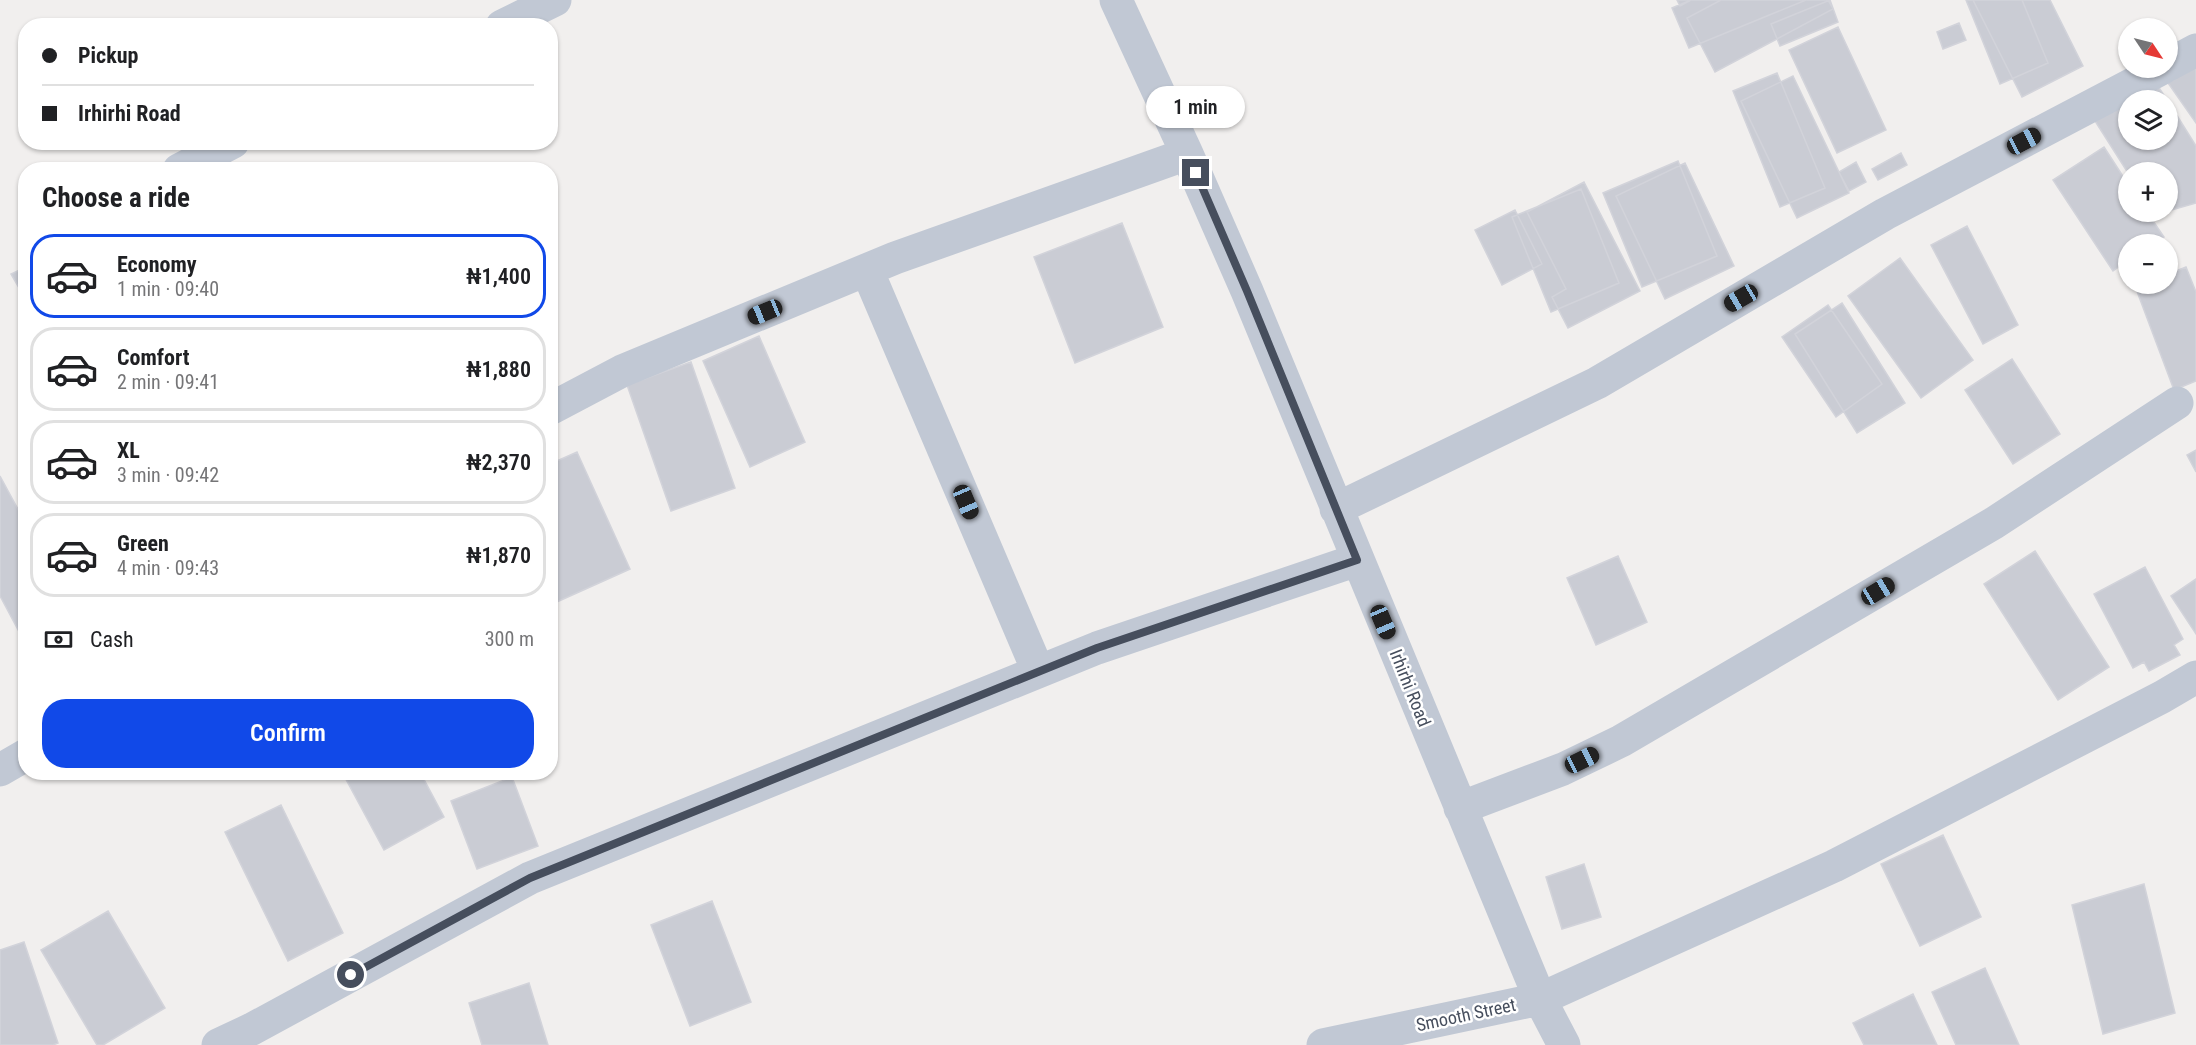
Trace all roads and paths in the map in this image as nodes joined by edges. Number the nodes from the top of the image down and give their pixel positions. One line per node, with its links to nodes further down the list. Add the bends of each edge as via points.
1 (555, 0): 3 (street)
2 (1116, 0): 8 (street, Irhirhi Road)
3 (518, 18)
4 (2196, 50): 5 (street)
5 (2178, 60)
6 (2144, 78): 13 (street, via 1885,214 1597,383)
7 (217, 150): 9 (street)
8 (1187, 154): 10 (street); 13 (street, Irhirhi Road)
9 (194, 162)
10 (867, 270): 12 (street, via 622,371); 15 (street)
11 (2177, 403): 19 (street, via 1994,523 1621,741 1563,769)
12 (558, 405)
13 (1336, 509): 14 (street, Irhirhi Road)
14 (1357, 560): 15 (street); 19 (street, Irhirhi Road)
15 (1038, 671): 21 (street, via 530,878)
16 (2196, 677): 20 (street, Smooth Street, via 1834,866)
17 (18, 759): 18 (street)
18 (0, 770)
19 (1460, 808): 20 (street, Irhirhi Road)
20 (1540, 999): 22 (street, Smooth Street); 23 (street, Irhirhi Road)
21 (218, 1045)
22 (1323, 1045)
23 (1564, 1045)

